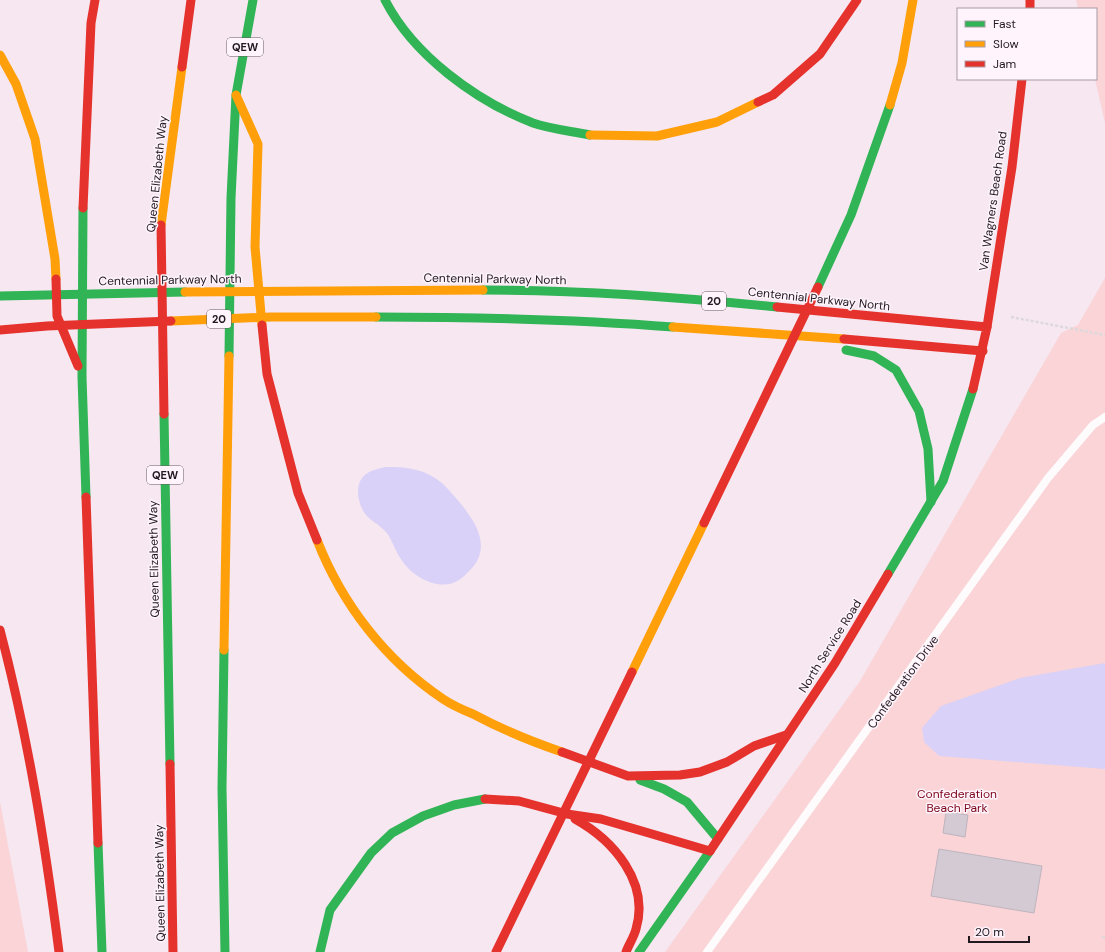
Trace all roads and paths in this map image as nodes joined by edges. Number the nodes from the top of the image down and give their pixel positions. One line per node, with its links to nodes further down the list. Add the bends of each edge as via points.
1 (95, 0): 17 (main road, via 91,23 82,241)
2 (191, 0): 28 (main road, Queen Elizabeth Way / QEW, via 161,219)
3 (253, 0): 9 (main road, QEW)
4 (385, 0): 5 (main road, via 415,42 441,70 475,96 523,120 583,136 616,138 662,137 710,125 758,105 790,82 819,56 847,20)
5 (857, 0)
6 (913, 0): 31 (main road, via 910,27 898,77 872,162 839,244)
7 (0, 55): 17 (main road, via 16,84 35,139 55,259 57,316)
8 (1022, 80): 12 (main road, Van Wagners Beach Road, via 1012,167)
9 (236, 95): 22 (main road, via 258,144 256,247 267,374 298,493 323,556 351,608 385,650 410,675 444,700 511,734); 29 (main road, QEW, via 230,198 222,788)
10 (0, 296): 12 (main road, Centennial Parkway North / 20, via 495,290 618,294 720,301)
11 (1011, 317): 14 (path)
12 (987, 327): 16 (main road, North Service Road)
13 (0, 330): 15 (main road, 20, via 271,317 480,317 582,320)
14 (1105, 335)
15 (820, 338): 16 (main road, 20); 19 (main road, via 838,348 874,356 896,370 919,410 928,456)
16 (983, 351): 19 (main road, North Service Road, via 971,400 943,481)
17 (82, 377): 27 (main road)
18 (1105, 417): 34 (lane, Confederation Drive, via 1093,425 1048,478 809,814)
19 (931, 502): 21 (main road, North Service Road, via 835,663)
20 (0, 630): 26 (main road, via 11,668 44,832)
21 (786, 735): 22 (main road, via 754,746 726,762 700,772); 24 (main road, North Service Road)
22 (628, 776): 24 (main road, via 664,789 687,802)
23 (567, 814): 25 (main road, via 601,819); 30 (main road, via 519,800 490,798 454,805 423,816 392,833 371,853 330,910); 32 (main road, via 598,833 620,856 632,876 638,897 636,928)
24 (718, 839): 25 (main road, North Service Road)
25 (710, 851): 33 (main road, North Service Road)
26 (59, 952)
27 (102, 952)
28 (173, 952)
29 (225, 952)
30 (320, 952)
31 (496, 952)
32 (626, 952)
33 (639, 952)
34 (707, 952)

